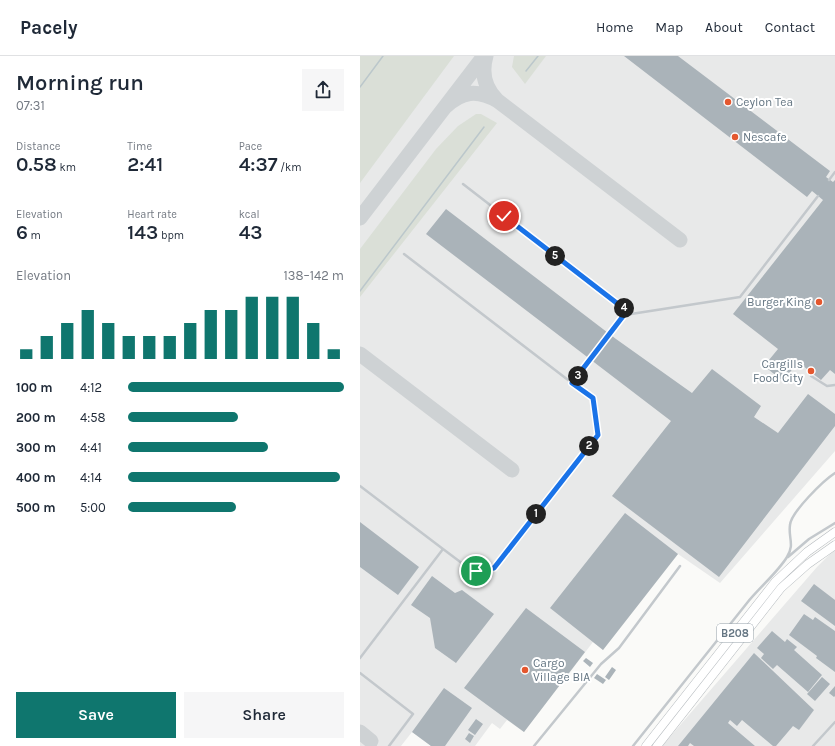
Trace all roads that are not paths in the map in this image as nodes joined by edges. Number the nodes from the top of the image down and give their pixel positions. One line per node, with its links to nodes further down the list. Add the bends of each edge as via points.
1 (835, 172): 2 (lane)
2 (829, 180)
3 (463, 184): 6 (lane)
4 (818, 196): 6 (lane, via 740,297 631,314)
5 (404, 254): 8 (lane)
6 (627, 311): 8 (lane)
7 (811, 376): 9 (lane, via 827,386)
8 (572, 383): 15 (lane, via 593,398 598,435 494,568 471,570)
9 (835, 385)
10 (835, 473): 16 (lane, via 809,496 792,518 792,542)
11 (360, 486): 15 (lane)
12 (835, 523): 16 (lane, via 809,539)
13 (835, 532): 24 (main road, B208, via 806,552 775,582)
14 (835, 545): 25 (main road, B208, via 781,588)
15 (443, 549): 18 (lane)
16 (786, 558): 23 (lane, via 753,595)
17 (680, 566): 22 (lane, via 619,648 601,664)
18 (360, 658)
19 (360, 673): 21 (lane, via 413,714)
20 (835, 722): 26 (lane)
21 (389, 746)
22 (534, 746)
23 (633, 746)
24 (646, 746)
25 (657, 746)
26 (814, 746)

